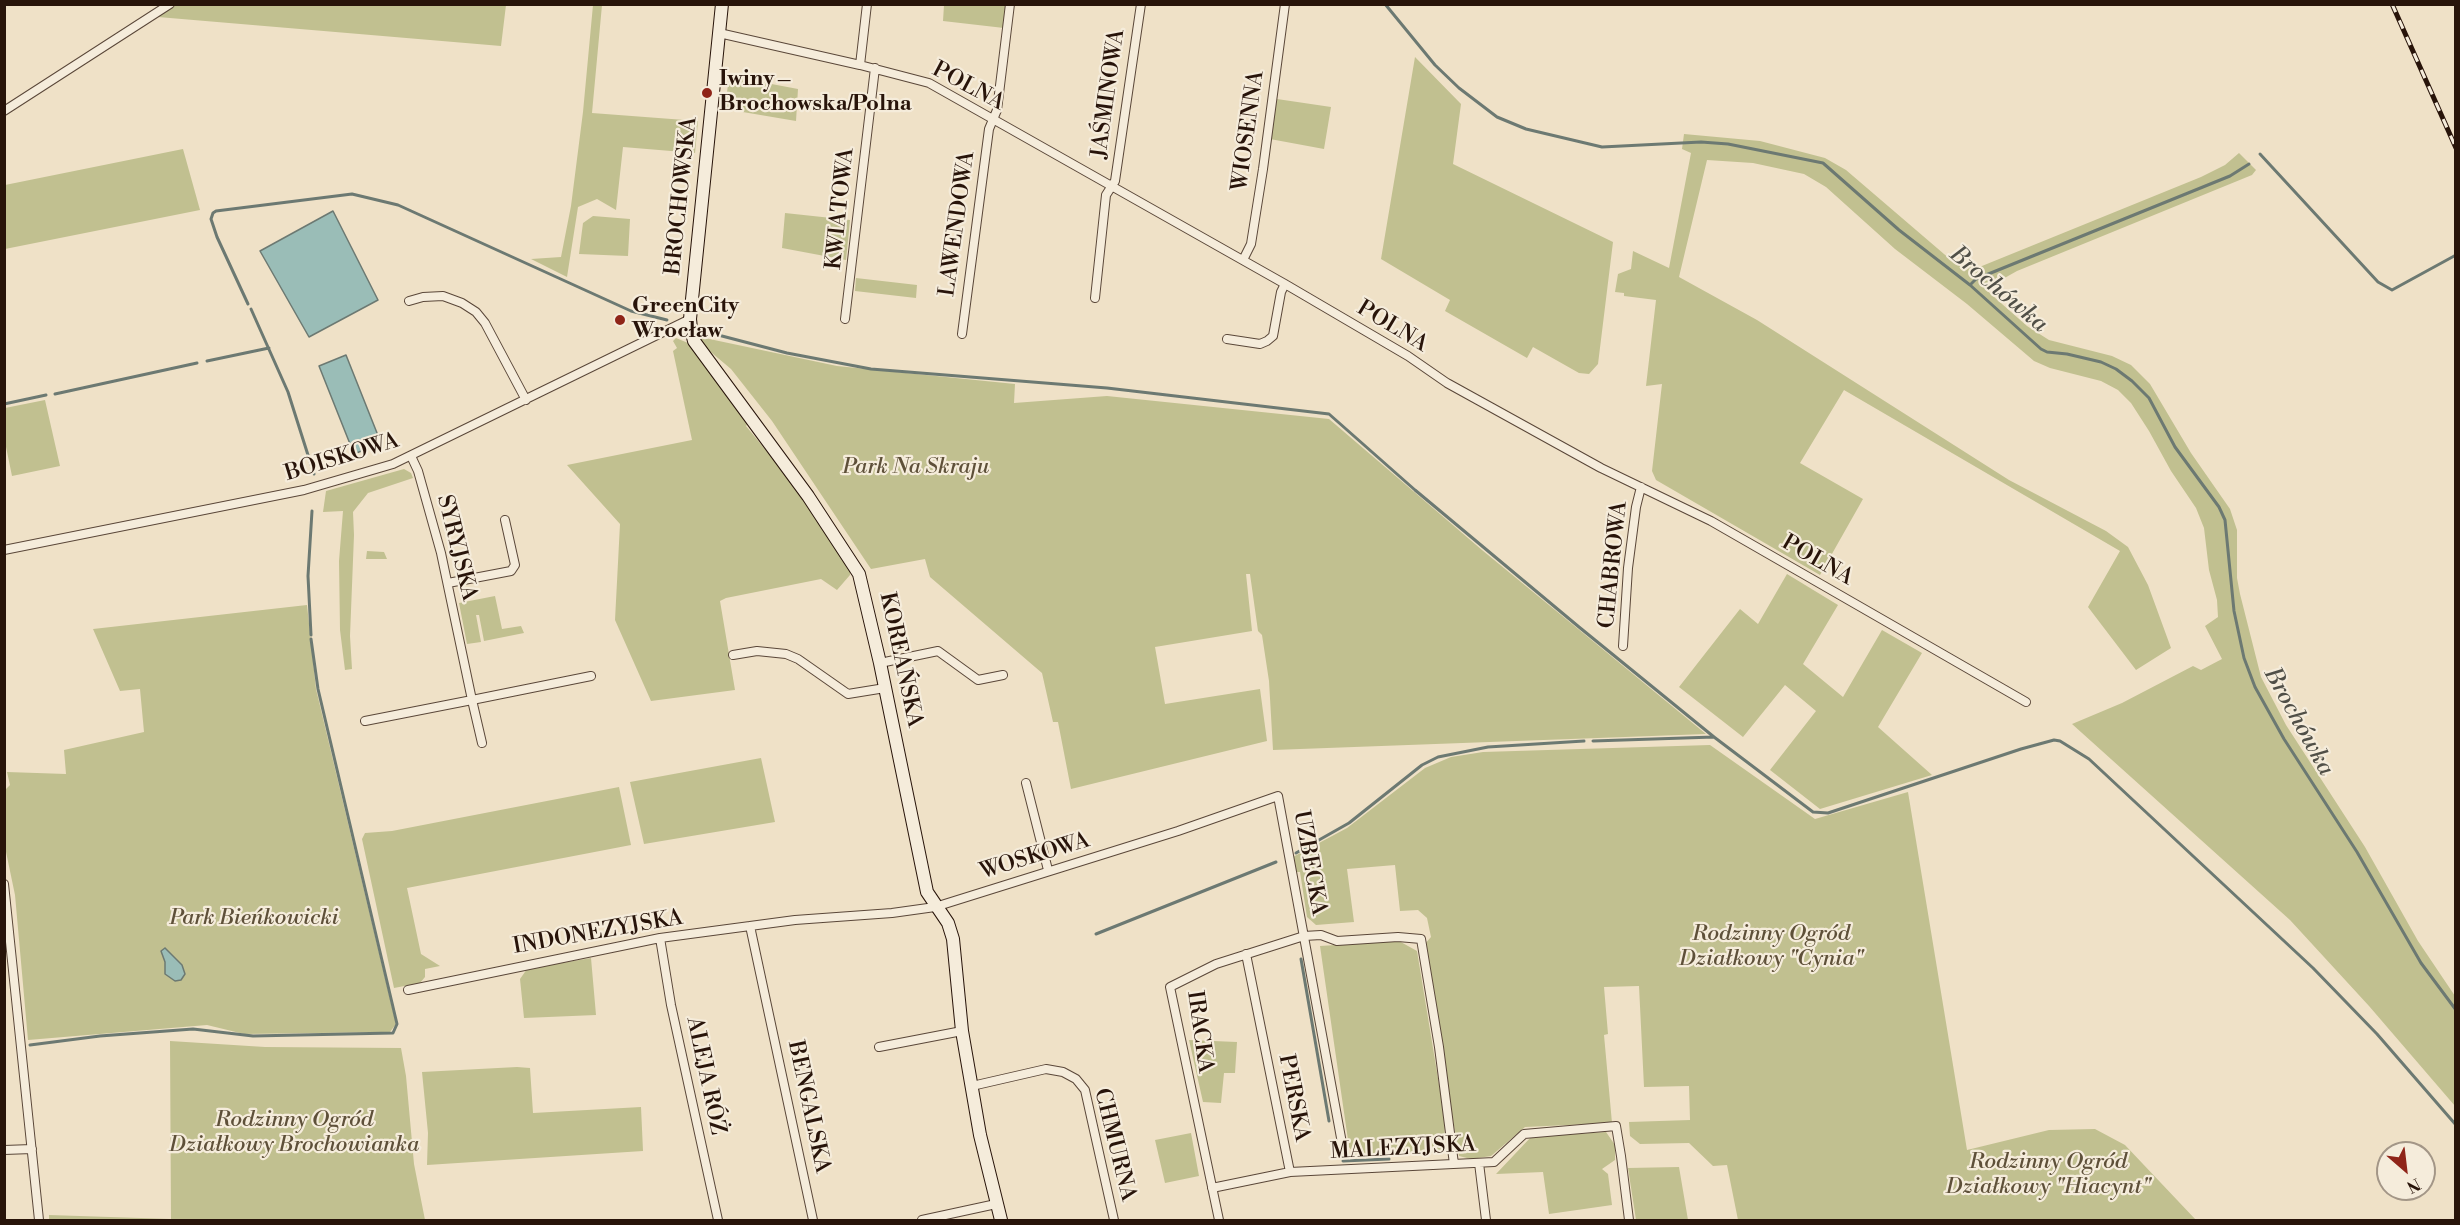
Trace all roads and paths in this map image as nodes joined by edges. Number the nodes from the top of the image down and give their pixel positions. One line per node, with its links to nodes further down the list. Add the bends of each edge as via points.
1 (170, 4): 10 (street)
2 (722, 4): 7 (street, BROCHOWSKA)
3 (867, 4): 8 (street)
4 (1010, 4): 11 (street, LAWENDOWA)
5 (1140, 4): 12 (street, JAŚMINOWA, via 1115,181)
6 (1285, 4): 13 (street, WIOSENNA, via 1251,244)
7 (719, 33): 8 (street, POLNA); 18 (street, BROCHOWSKA)
8 (860, 64): 9 (street, POLNA)
9 (875, 68): 11 (street, POLNA, via 929,83); 17 (street, KWIATOWA)
10 (4, 111)
11 (993, 119): 12 (street, POLNA); 19 (street, LAWENDOWA)
12 (1111, 187): 13 (street, POLNA); 15 (street, JAŚMINOWA, via 1106,195)
13 (1244, 260): 14 (street, POLNA)
14 (1285, 284): 20 (street, via 1273,336 1260,344); 24 (street, POLNA, via 1447,383)
15 (1095, 298)
16 (409, 301): 22 (street, via 443,296 476,312)
17 (845, 318)
18 (690, 320): 21 (street, BROCHOWSKA); 22 (street, BOISKOWA)
19 (962, 334)
20 (1227, 339)
21 (694, 340): 30 (street, KOREAŃSKA, via 808,496 859,574)
22 (526, 400): 23 (street, BOISKOWA)
23 (411, 456): 26 (street, BOISKOWA, via 304,490); 27 (street, SYRYJSKA)
24 (1641, 488): 28 (street, CHABROWA, via 1628,568); 35 (street, POLNA, via 1711,521)
25 (505, 520): 27 (street, via 515,565 511,571)
26 (4, 550)
27 (448, 582): 34 (street, SYRYJSKA)
28 (1623, 646)
29 (733, 655): 33 (street, via 757,651 786,654 848,694)
30 (880, 663): 31 (street, via 938,651 978,680); 33 (street, KOREAŃSKA)
31 (1003, 675)
32 (591, 676): 34 (street)
33 (885, 688): 42 (street, KOREAŃSKA, via 927,892)
34 (472, 700): 36 (street); 37 (street, SYRYJSKA)
35 (2026, 702)
36 (365, 721)
37 (482, 743)
38 (1026, 783): 40 (street)
39 (1278, 796): 40 (street, WOSKOWA); 45 (street, UZBECKA)
40 (1048, 870): 42 (street, WOSKOWA)
41 (4, 884): 48 (street)
42 (935, 907): 43 (street, WOSKOWA); 51 (street, KOREAŃSKA, via 953,939)
43 (795, 920): 44 (street, INDONEZYJSKA)
44 (750, 926): 46 (street, INDONEZYJSKA); 64 (street, BENGALSKA)
45 (1304, 936): 47 (street, IRACKA); 56 (street, UZBECKA); 58 (street, via 1321,935 1337,941 1420,939)
46 (660, 938): 50 (street, INDONEZYJSKA); 63 (street, ALEJA RÓŻ)
47 (1246, 954): 59 (street, PERSKA); 60 (street, IRACKA, via 1170,987)
48 (15, 976): 49 (street); 54 (street)
49 (4, 977)
50 (408, 990)
51 (962, 1031): 52 (street); 53 (street, KOREAŃSKA)
52 (879, 1047)
53 (972, 1086): 61 (street, KOREAŃSKA); 67 (street, CHMURNA, via 1046,1069 1076,1079 1085,1090)
54 (32, 1149): 55 (street); 62 (street)
55 (4, 1150)
56 (1344, 1154)
57 (1479, 1163): 58 (street, MALEZYJSKA); 69 (street); 70 (street, MALEZYJSKA, via 1494,1162 1524,1134 1616,1126)
58 (1454, 1164): 59 (street, MALEZYJSKA)
59 (1290, 1172): 60 (street, PERSKA)
60 (1212, 1188): 68 (street, IRACKA)
61 (996, 1204): 65 (street); 66 (street, KOREAŃSKA)
62 (39, 1221)
63 (718, 1221)
64 (813, 1221)
65 (922, 1221)
66 (1001, 1221)
67 (1114, 1221)
68 (1219, 1221)
69 (1486, 1221)
70 (1629, 1221)

